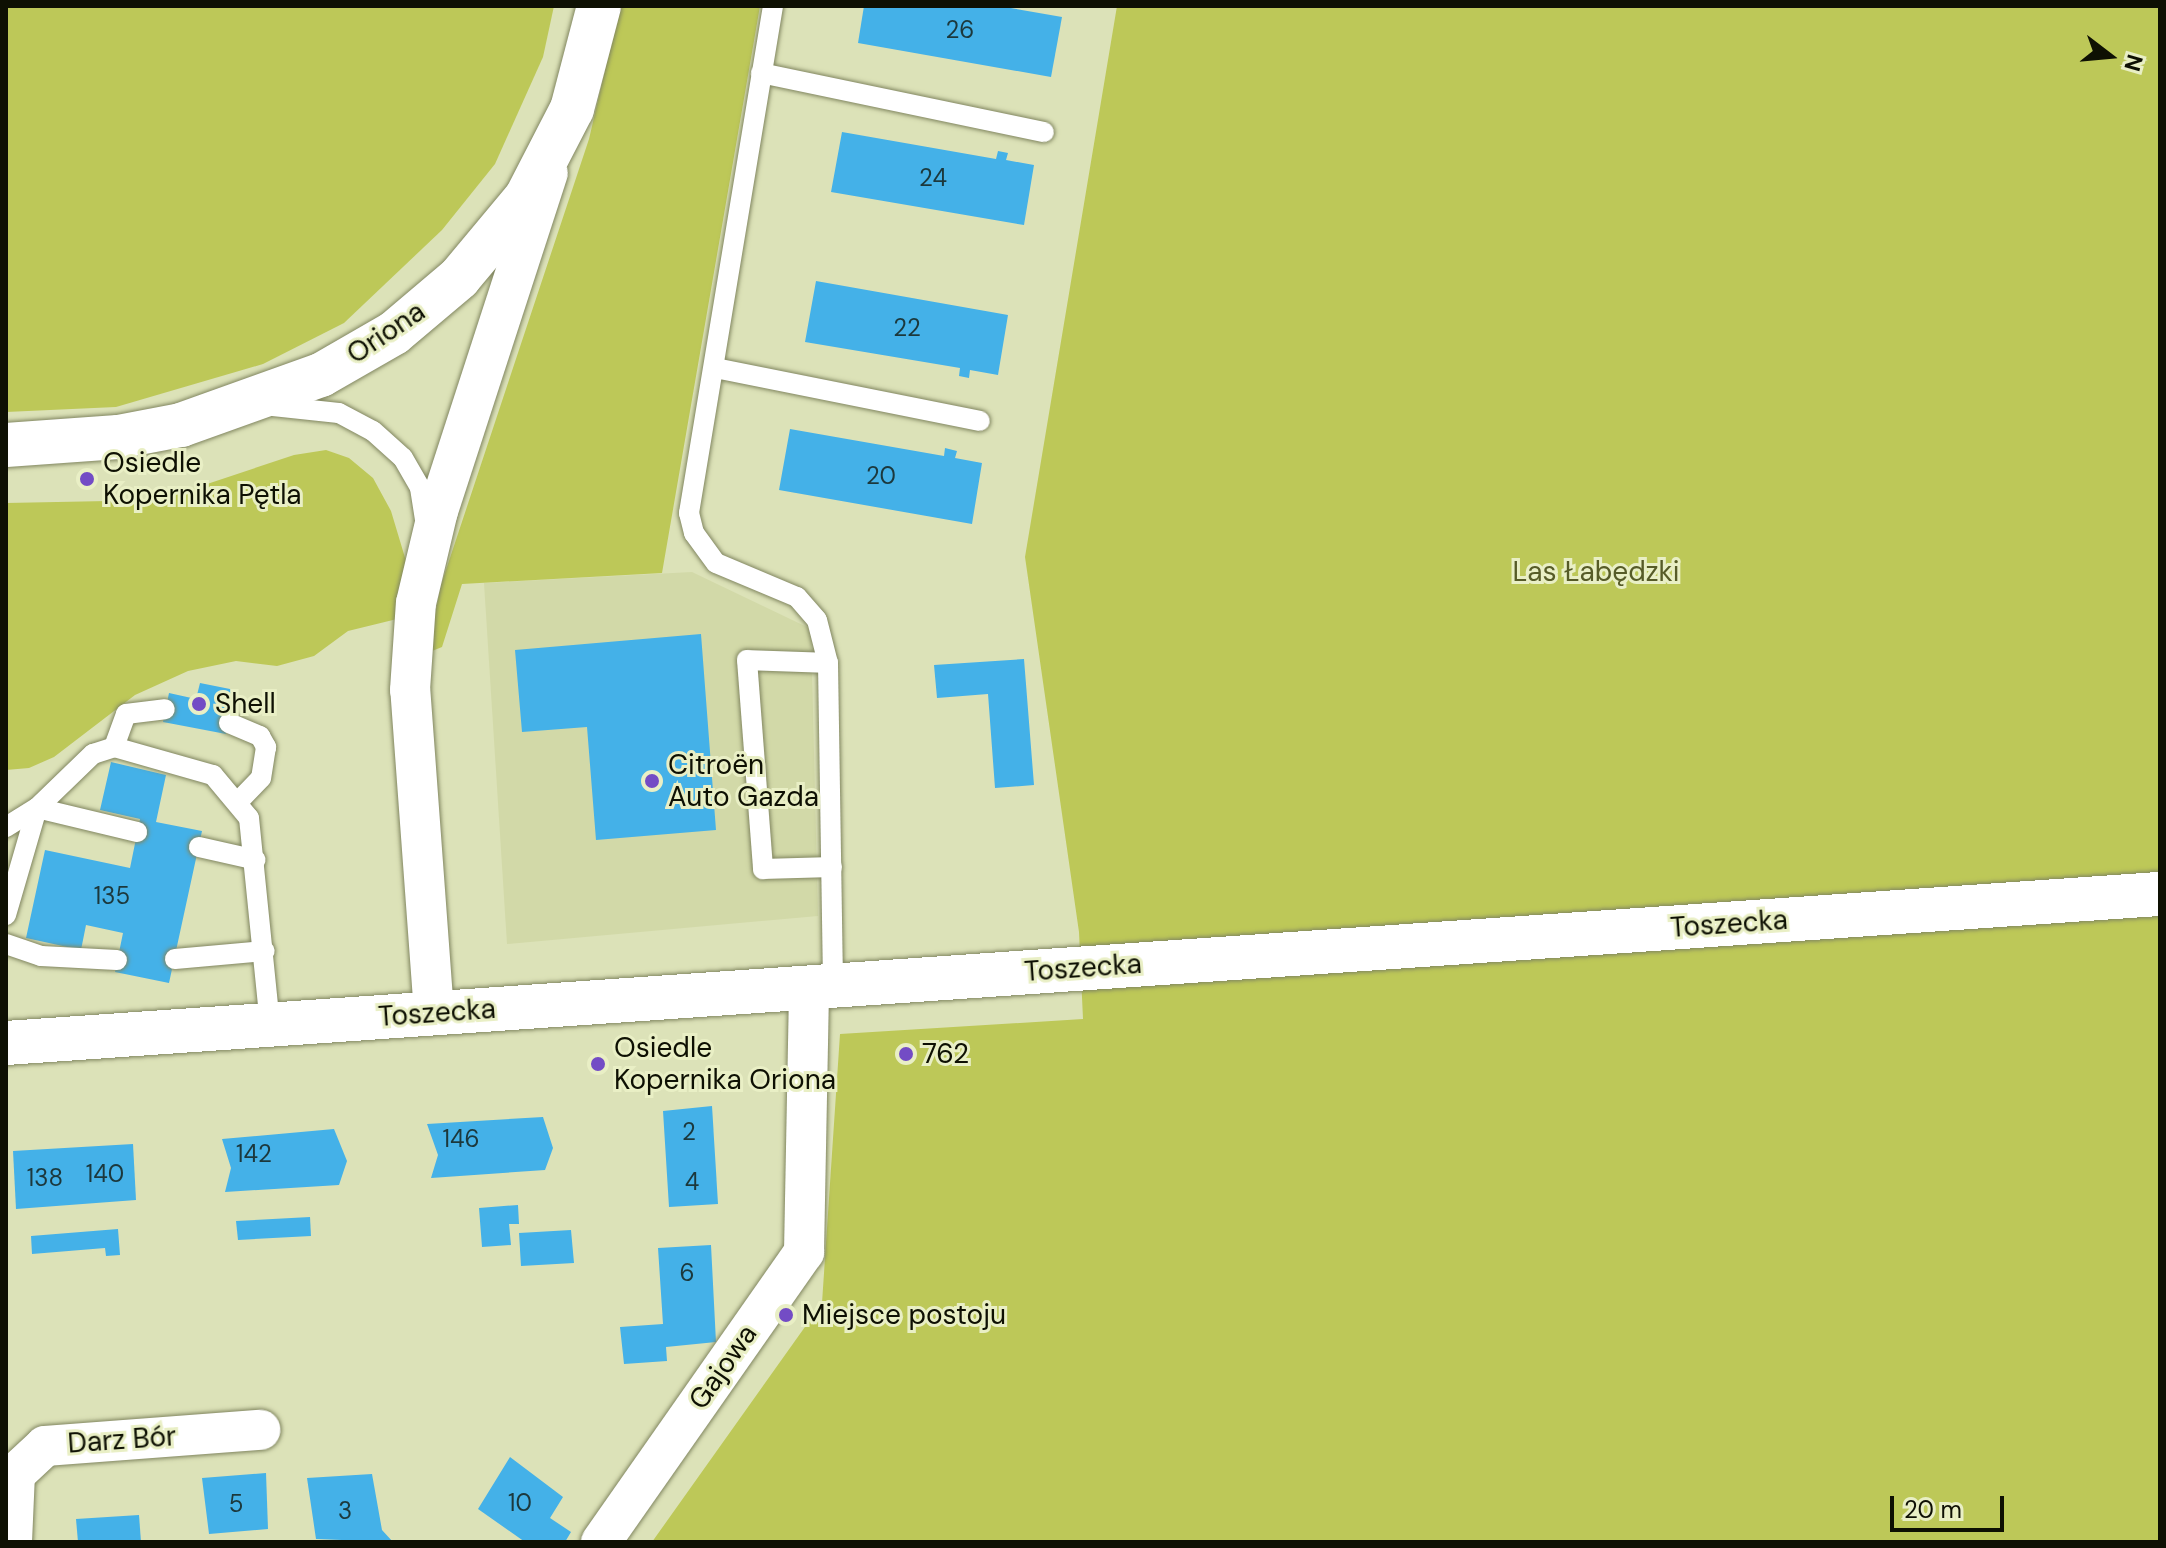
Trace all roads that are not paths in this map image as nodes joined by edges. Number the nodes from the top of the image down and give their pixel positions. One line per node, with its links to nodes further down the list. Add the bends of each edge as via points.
1 (599, 6): 5 (main road, Oriona, via 584,75)
2 (773, 6): 3 (lane)
3 (761, 73): 4 (lane); 6 (lane)
4 (1044, 132)
5 (558, 142): 7 (main road, Oriona, via 491,244 419,314 321,375); 10 (street)
6 (715, 368): 8 (lane); 11 (lane, via 689,513 694,533 704,552 727,572 797,597 810,608)
7 (241, 406): 9 (main road, Oriona, via 118,437); 10 (lane, via 300,406 339,413 373,431 403,458 420,488 426,514)
8 (980, 421)
9 (6, 445)
10 (423, 564): 29 (street, via 410,690)
11 (828, 663): 21 (lane); 21 (lane, via 747,660 763,869)
12 (165, 709): 14 (lane, via 126,714)
13 (229, 723): 15 (lane, via 260,736 266,747 261,778)
14 (114, 747): 15 (lane, via 213,775); 16 (lane, via 93,754)
15 (238, 802): 20 (lane, via 249,818)
16 (37, 808): 17 (lane); 18 (lane); 23 (lane)
17 (6, 827)
18 (137, 832)
19 (199, 847): 20 (lane)
20 (256, 860): 25 (lane)
21 (832, 867): 28 (lane)
22 (2160, 894): 28 (main road, Toszecka)
23 (6, 915)
24 (6, 944): 27 (lane, via 41,956)
25 (265, 951): 26 (lane); 30 (lane)
26 (175, 959)
27 (117, 960)
28 (821, 986): 29 (main road, Toszecka); 34 (street, Gajowa, via 804,1252)
29 (434, 1013): 30 (main road, Toszecka)
30 (270, 1026): 31 (main road, Toszecka)
31 (6, 1043)
32 (260, 1430): 33 (street, Darz Bór, via 45,1446 15,1474)
33 (12, 1542)
34 (601, 1542)

